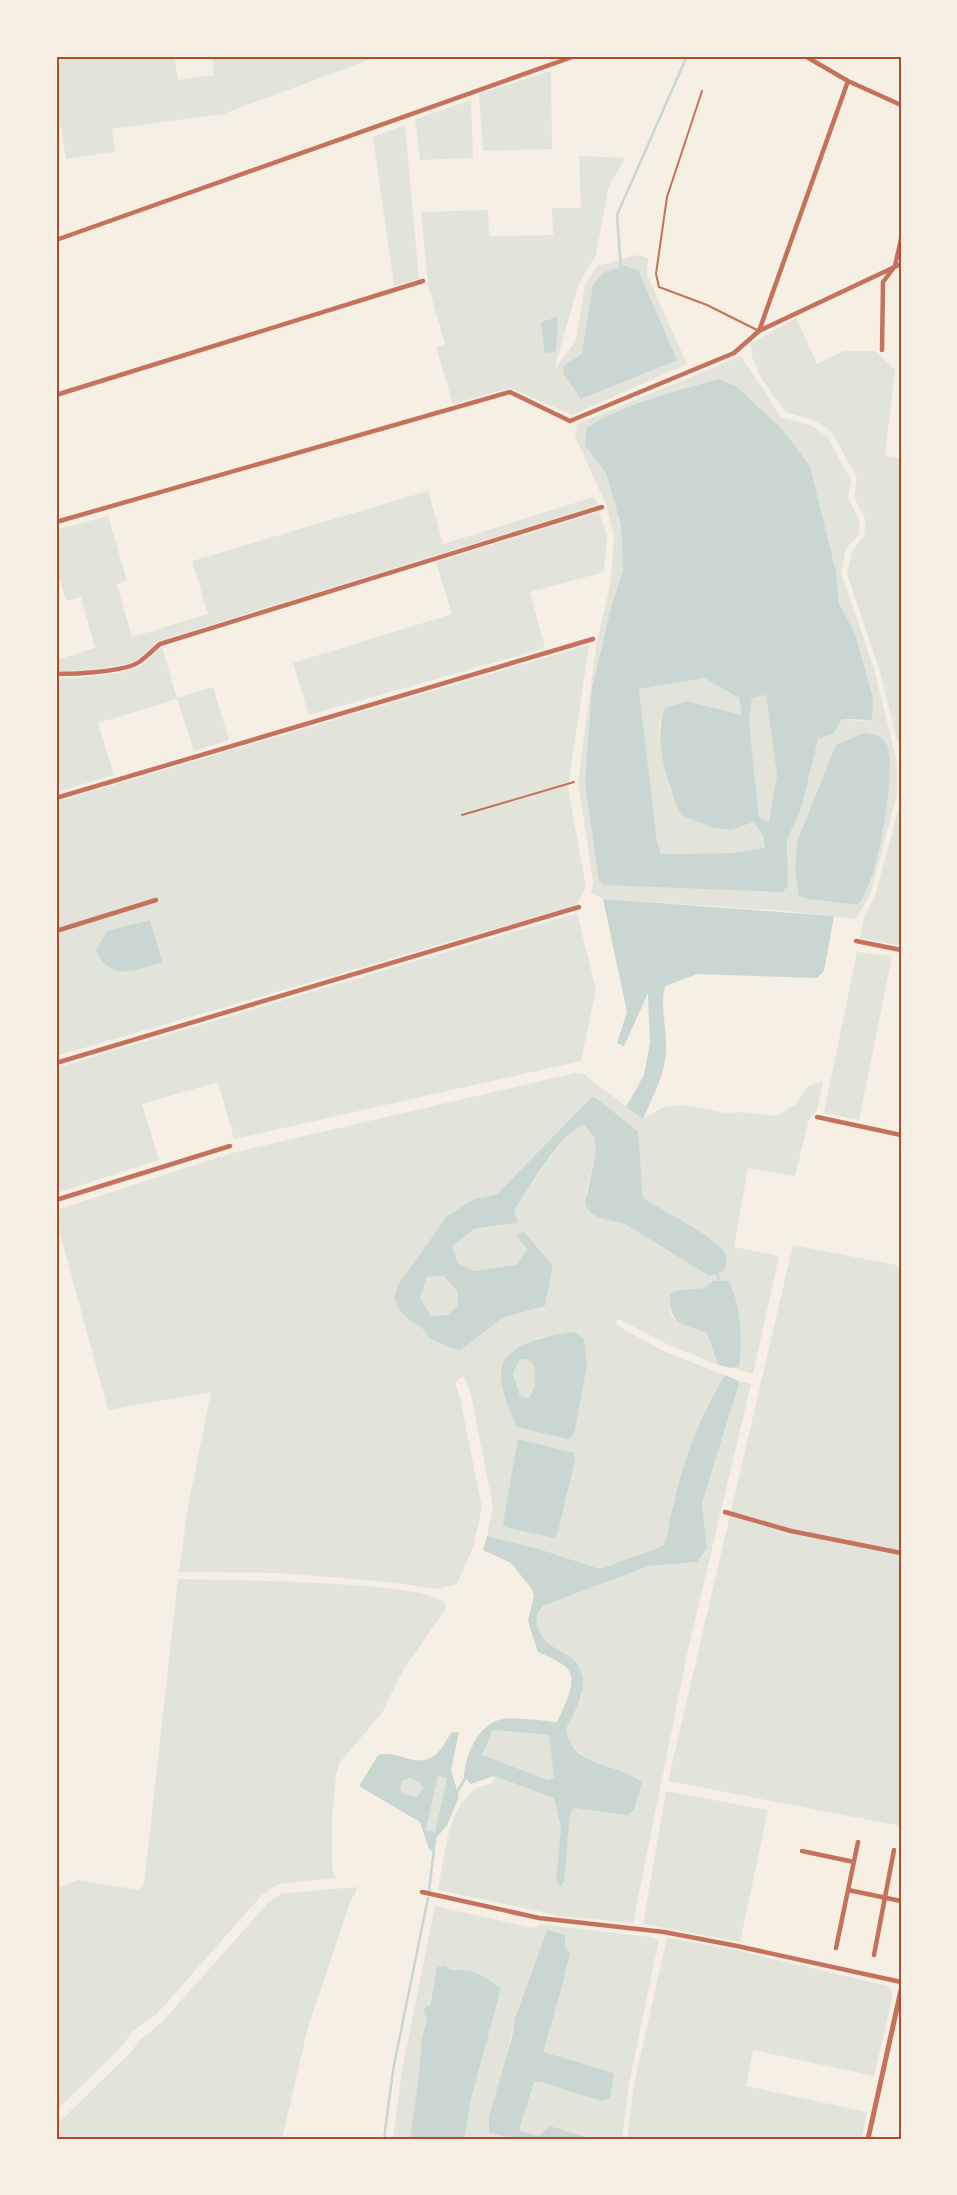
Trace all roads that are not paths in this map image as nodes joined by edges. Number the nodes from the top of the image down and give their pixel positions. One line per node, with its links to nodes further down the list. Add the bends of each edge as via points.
1 (575, 56): 7 (street)
2 (804, 56): 3 (street)
3 (848, 80): 5 (street); 10 (street)
4 (702, 91): 10 (lane, via 667,197 657,280 659,286 707,305)
5 (901, 105)
6 (901, 239): 8 (street)
7 (56, 240)
8 (898, 265): 10 (street); 11 (street, via 883,282)
9 (423, 282): 12 (street)
10 (758, 331): 14 (street, via 734,353 570,421 510,392)
11 (882, 350)
12 (56, 395)
13 (602, 507): 16 (street, via 160,644 138,663 80,674)
14 (56, 522)
15 (593, 639): 18 (street)
16 (56, 674)
17 (574, 782): 19 (lane)
18 (56, 798)
19 (462, 815)
20 (156, 900): 22 (street)
21 (579, 908): 25 (street)
22 (56, 931)
23 (856, 941): 24 (street)
24 (901, 950)
25 (56, 1063)
26 (817, 1117): 27 (street)
27 (901, 1135)
28 (230, 1146): 29 (street)
29 (56, 1200)
30 (725, 1512): 31 (street, via 790,1531)
31 (901, 1553)
32 (858, 1842): 35 (street)
33 (894, 1850): 38 (street)
34 (802, 1851): 35 (street)
35 (854, 1862): 36 (street)
36 (848, 1890): 38 (street); 40 (street)
37 (422, 1892): 42 (street, via 553,1920 638,1929 737,1946)
38 (885, 1898): 39 (street); 41 (street)
39 (901, 1901)
40 (836, 1948)
41 (874, 1955)
42 (901, 1982)
43 (901, 1990): 44 (street)
44 (868, 2139)

